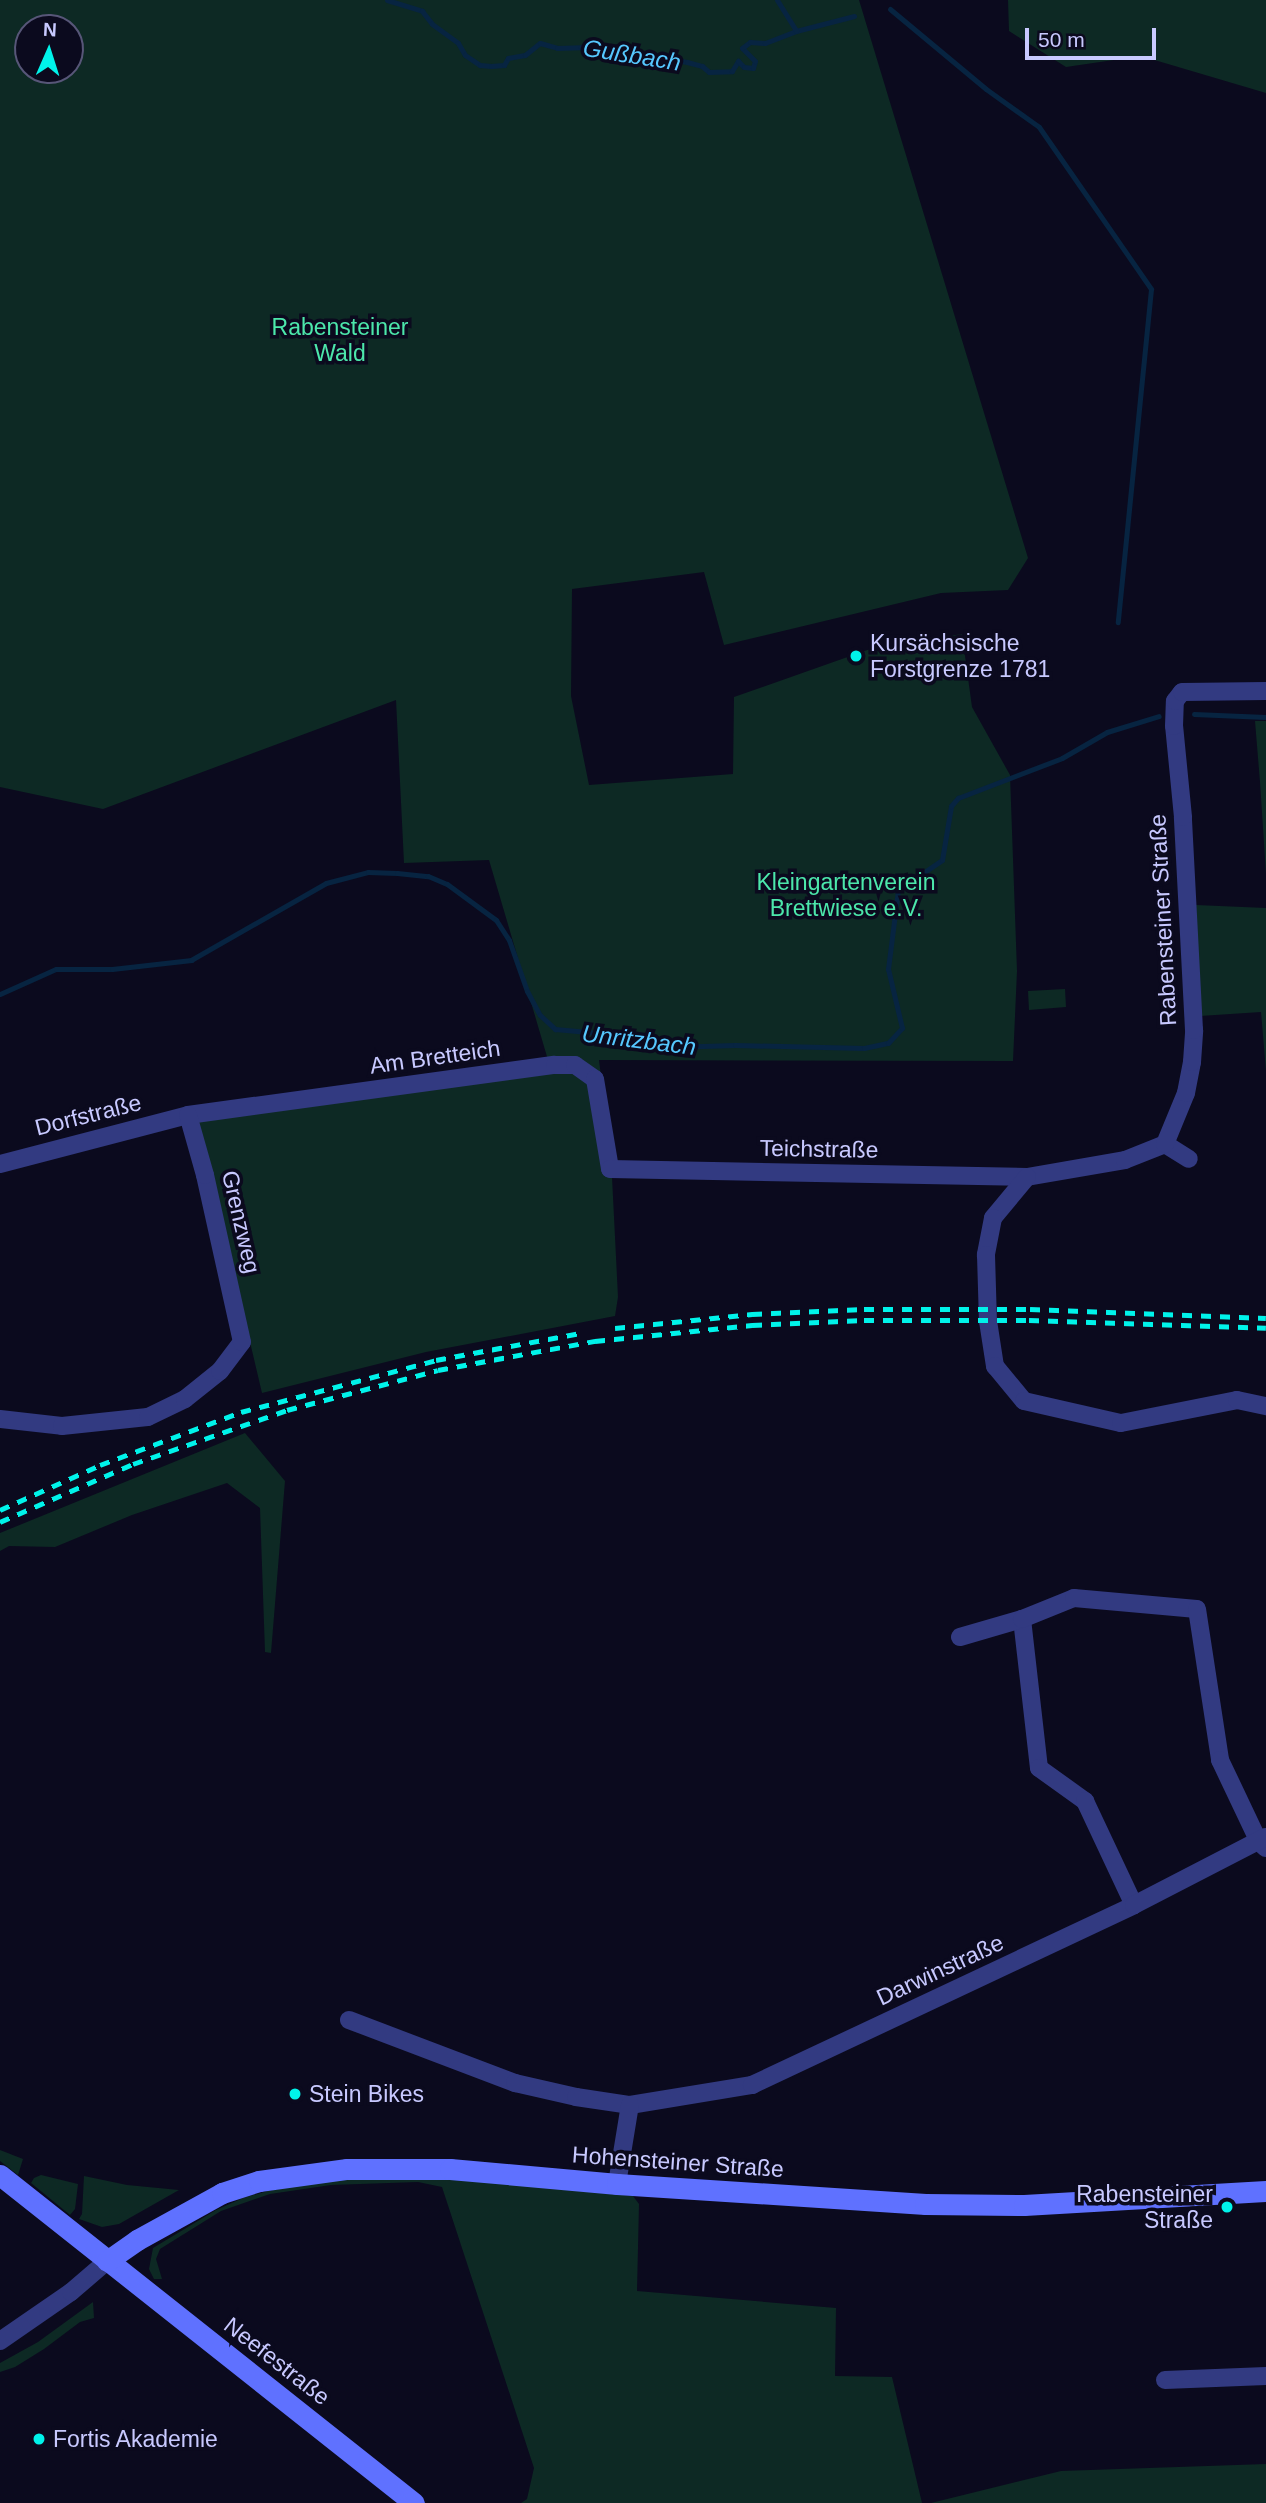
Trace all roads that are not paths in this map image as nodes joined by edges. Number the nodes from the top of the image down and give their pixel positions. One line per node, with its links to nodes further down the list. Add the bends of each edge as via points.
1 (1266, 691): 3 (street, Rabensteiner Straße, via 1182,692 1175,701 1194,1030 1186,1093)
2 (188, 1115): 5 (street, Dorfstraße); 6 (street, Am Bretteich, via 575,1065 595,1079); 9 (street, Grenzweg, via 242,1342 220,1371 185,1399 148,1417 62,1426)
3 (1164, 1144): 4 (street); 7 (street, via 1125,1160)
4 (1189, 1159)
5 (0, 1164)
6 (610, 1169): 7 (street, Teichstraße)
7 (1027, 1177): 8 (street, via 993,1218 986,1255 995,1366 1024,1401 1121,1423 1237,1400)
8 (1266, 1406)
9 (0, 1419)
10 (1023, 1619): 11 (street); 12 (street, via 1074,1598 1197,1609 1220,1760); 13 (street, via 1040,1768 1085,1801)
11 (960, 1637)
12 (1264, 1842): 13 (street, Darwinstraße)
13 (1134, 1905): 15 (street, Darwinstraße, via 752,2085)
14 (349, 2020): 15 (street, Darwinstraße, via 515,2083)
15 (630, 2105): 17 (street)
16 (0, 2175): 19 (main road, Neefestraße)
17 (617, 2184): 18 (main road, Hohensteiner Straße, via 925,2204 1024,2205); 19 (main road, Hohensteiner Straße, via 450,2169 347,2169 303,2174 222,2193 137,2239)
18 (1266, 2191)
19 (107, 2261): 20 (street); 23 (main road, Neefestraße)
20 (0, 2341)
21 (1266, 2376): 22 (street)
22 (1165, 2380)
23 (414, 2503)

